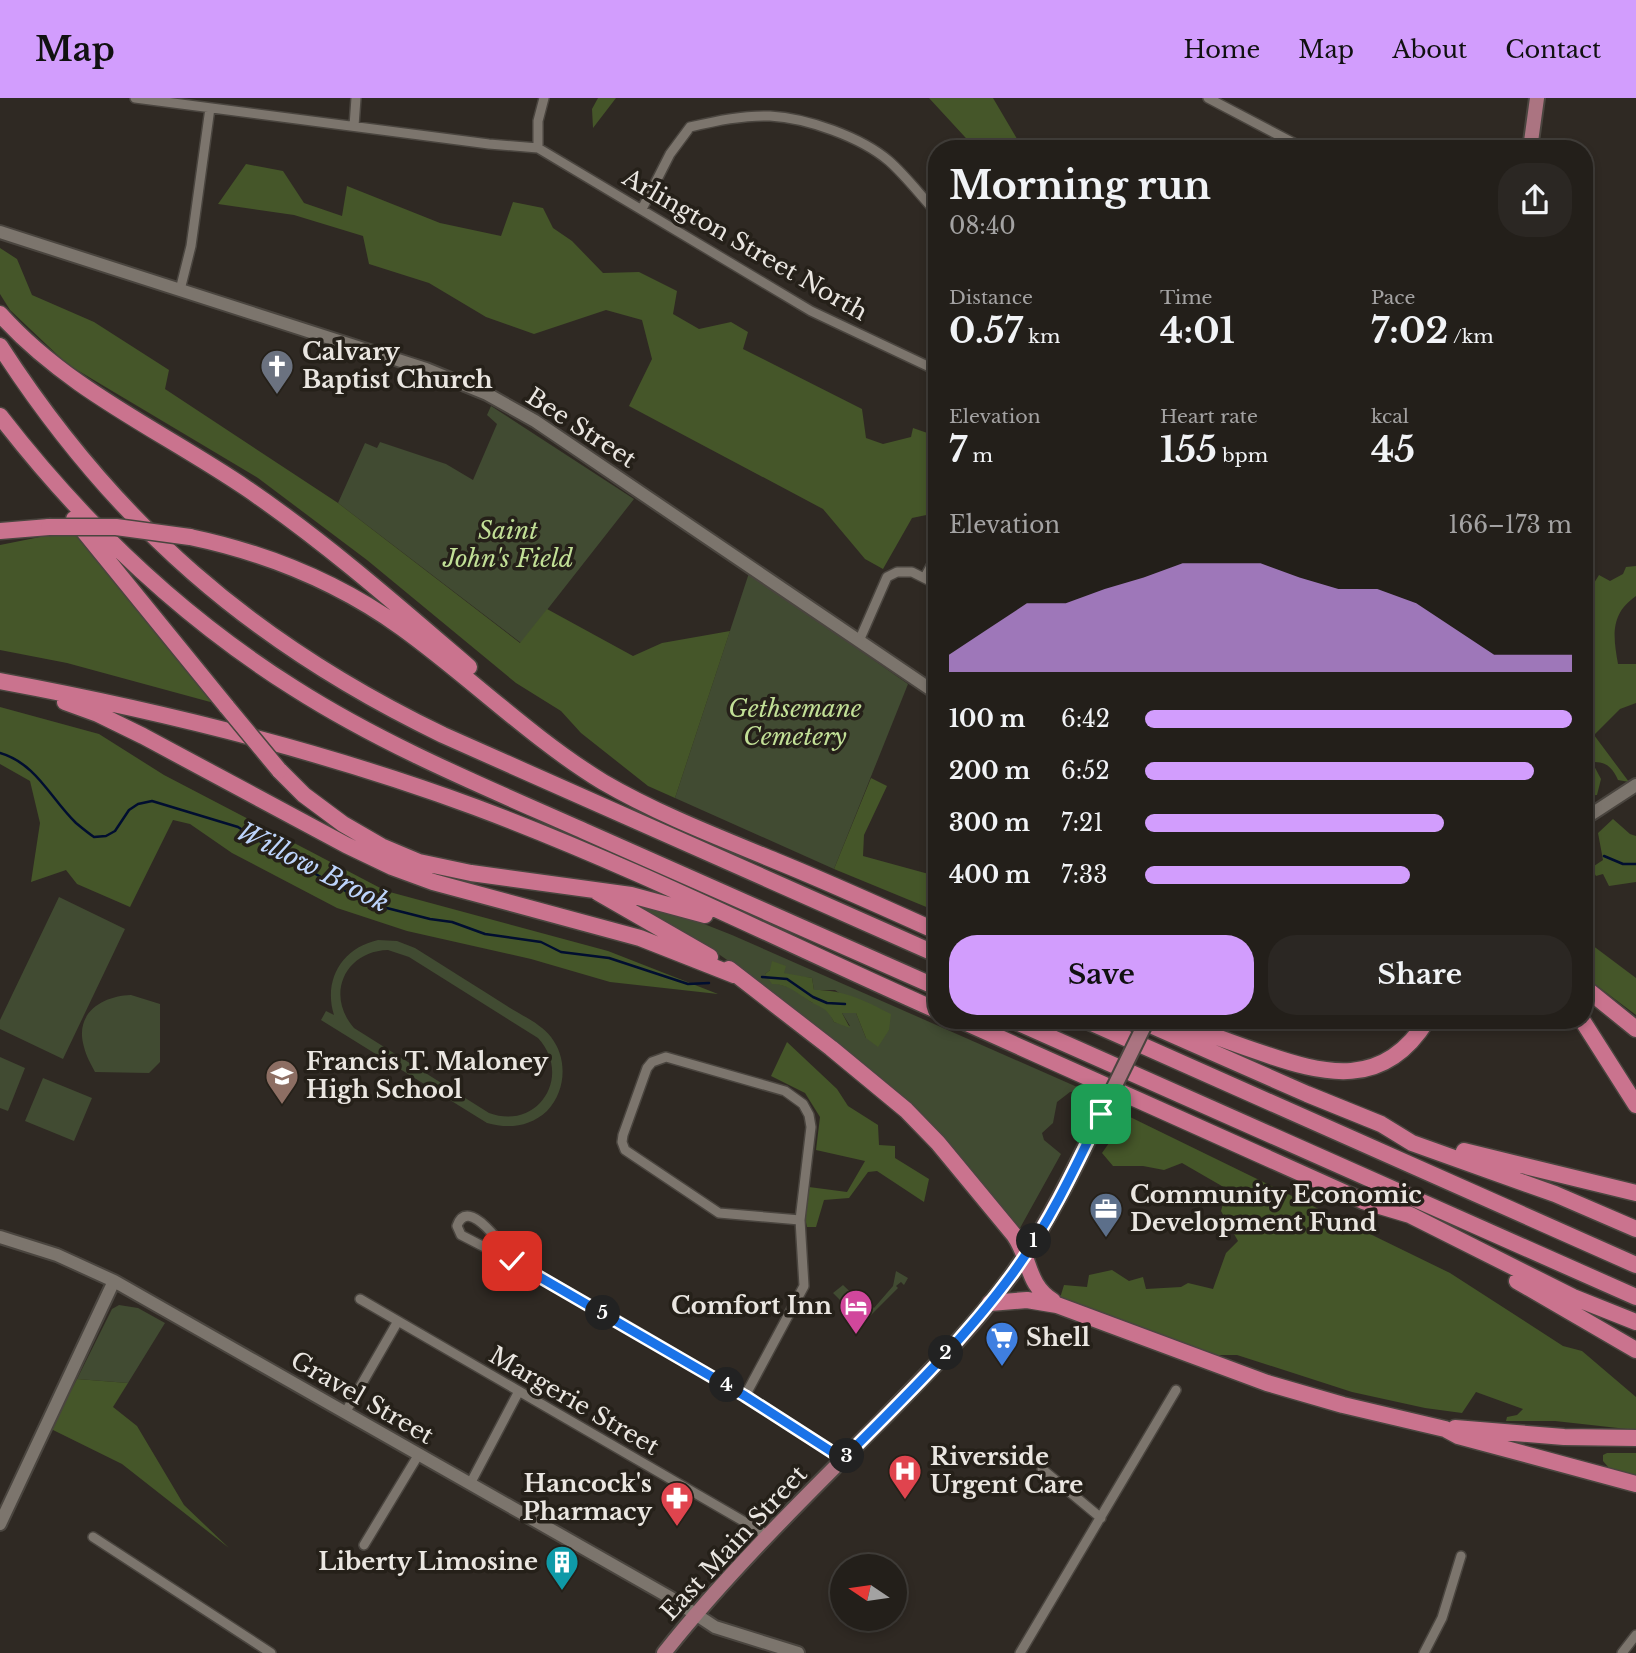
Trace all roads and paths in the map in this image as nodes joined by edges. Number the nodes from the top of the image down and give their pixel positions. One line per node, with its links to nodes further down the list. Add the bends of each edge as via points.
1 (135, 98): 6 (street)
2 (356, 98): 7 (street)
3 (544, 98): 10 (street)
4 (1208, 98): 8 (street)
5 (1537, 98): 9 (main road)
6 (209, 108): 7 (street); 14 (street, via 191,246)
7 (354, 126): 10 (street)
8 (1288, 140)
9 (1531, 140)
10 (538, 148): 12 (street, Arlington Street North)
11 (928, 203): 12 (street, via 888,160 855,139 771,116 735,117 690,127 670,154)
12 (642, 209): 17 (street, Arlington Street North, via 811,311)
13 (0, 232): 14 (street, Bee Street)
14 (180, 290): 22 (street, Bee Street, via 426,369 488,394)
15 (0, 314): 25 (highway, via 71,378 235,481 315,539 524,715)
16 (0, 346): 31 (highway, via 67,442 133,517 210,589 314,665 443,735)
17 (928, 366)
18 (2, 418): 28 (highway, bridge, via 22,456 304,795 371,841 408,858 453,870); 33 (highway, via 73,503 145,574 223,638 327,708 423,759)
19 (0, 531): 25 (highway, bridge, via 123,527 190,537 272,559 357,600 418,640)
20 (928, 573): 21 (street)
21 (926, 577): 22 (street, via 897,572 887,577)
22 (859, 641): 24 (street, Bee Street)
23 (1, 681): 30 (highway, via 234,732 400,781 565,843); 32 (highway, via 120,724 402,871 640,938)
24 (928, 688)
25 (553, 748): 29 (highway, via 649,806)
26 (1636, 785): 27 (street)
27 (1593, 813)
28 (597, 892): 30 (highway, via 669,904 756,936); 32 (highway)
29 (928, 928)
30 (780, 940): 35 (highway)
31 (928, 950)
32 (734, 975): 52 (highway, via 914,1117 1014,1235)
33 (928, 983)
34 (1593, 994): 44 (highway)
35 (928, 1006)
36 (980, 1029): 48 (highway)
37 (1032, 1029): 56 (highway)
38 (1105, 1029): 54 (highway)
39 (1143, 1029): 52 (main road, East Main Street, bridge)
40 (1159, 1029): 46 (highway)
41 (1197, 1029): 42 (highway, via 1298,1065 1338,1073 1392,1057)
42 (1421, 1029)
43 (1588, 1029): 45 (highway)
44 (1636, 1029)
45 (1636, 1105)
46 (1381, 1124): 47 (highway, via 1491,1159); 50 (highway, via 1412,1143 1555,1194)
47 (1636, 1193)
48 (1363, 1201): 61 (highway, via 1410,1215 1564,1293); 62 (highway, via 1513,1278)
49 (800, 1220): 49 (street, via 811,1127 803,1104 785,1091 666,1057 652,1062 623,1135 625,1150 719,1213); 65 (street, via 804,1286)
50 (1636, 1229)
51 (0, 1237): 55 (street, Gravel Street, via 57,1255)
52 (1025, 1255): 58 (main road, East Main Street); 59 (highway, via 1036,1286)
53 (512, 1261): 53 (street, via 461,1234 459,1219 472,1217 490,1231); 65 (street)
54 (1636, 1265)
55 (114, 1281): 66 (street, Gravel Street); 75 (street)
56 (1636, 1297)
57 (360, 1299): 60 (street, Margerie Street)
58 (990, 1303): 59 (highway, via 1027,1300); 70 (main road, East Main Street)
59 (1057, 1305): 67 (highway, via 1268,1383)
60 (398, 1321): 64 (street, Margerie Street); 66 (street)
61 (1636, 1322)
62 (1636, 1350)
63 (1176, 1390): 74 (street)
64 (519, 1391): 72 (street); 76 (street, Margerie Street)
65 (745, 1396): 70 (street)
66 (345, 1413): 69 (street, Gravel Street)
67 (1445, 1429): 68 (highway); 73 (highway)
68 (1636, 1438)
69 (419, 1454): 72 (street, Gravel Street); 78 (street)
70 (843, 1459): 76 (main road, East Main Street)
71 (1042, 1469): 74 (street)
72 (470, 1484): 80 (street, Gravel Street)
73 (1636, 1484)
74 (1101, 1518): 85 (street)
75 (0, 1524)
76 (769, 1535): 80 (main road, East Main Street)
77 (93, 1537): 82 (street)
78 (364, 1545)
79 (1461, 1556): 86 (street, via 1442,1618)
80 (694, 1615): 83 (main road, East Main Street); 84 (street, Gravel Street, via 715,1627)
81 (1636, 1636): 87 (street)
82 (271, 1653)
83 (664, 1653)
84 (798, 1653)
85 (1020, 1653)
86 (1424, 1653)
87 (1622, 1653)

